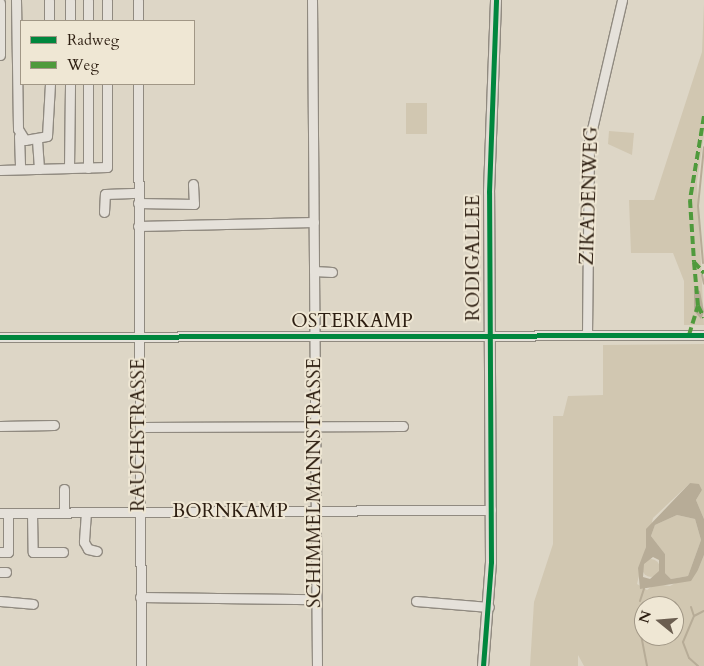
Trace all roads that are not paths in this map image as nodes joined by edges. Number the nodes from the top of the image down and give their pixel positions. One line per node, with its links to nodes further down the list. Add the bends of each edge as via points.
1 (16, 0): 22 (street)
2 (49, 0): 11 (street)
3 (70, 0): 12 (street)
4 (88, 0): 13 (street)
5 (107, 0): 14 (street)
6 (138, 0): 15 (street)
7 (312, 0): 33 (street, SCHIMMELMANNSTRASSE)
8 (496, 0): 40 (main road, RODIGALLEE)
9 (622, 0): 37 (street, ZIKADENWEG, via 590,137)
10 (0, 3): 16 (street)
11 (49, 20)
12 (70, 20)
13 (88, 20)
14 (107, 20)
15 (138, 20)
16 (0, 55)
17 (50, 85): 23 (street, via 50,128 48,136)
18 (70, 85): 24 (street)
19 (88, 85): 25 (street)
20 (107, 85): 25 (street, via 107,167)
21 (138, 85): 30 (street, RAUCHSTRASSE)
22 (19, 136): 23 (street); 28 (street)
23 (37, 140): 26 (street)
24 (69, 168): 25 (street); 26 (street)
25 (88, 168)
26 (39, 169): 28 (street)
27 (0, 170): 28 (street)
28 (20, 170)
29 (193, 184): 31 (street, via 194,204)
30 (139, 193): 31 (street, RAUCHSTRASSE); 32 (street, via 105,194)
31 (138, 203): 34 (street, RAUCHSTRASSE)
32 (104, 212)
33 (314, 222): 34 (street); 35 (street, SCHIMMELMANNSTRASSE)
34 (138, 226): 39 (street, RAUCHSTRASSE)
35 (314, 271): 36 (street); 42 (street, SCHIMMELMANNSTRASSE)
36 (332, 272)
37 (587, 335): 38 (street, OSTERKAMP); 40 (street, OSTERKAMP)
38 (704, 335)
39 (139, 336): 41 (street, OSTERKAMP); 42 (street, OSTERKAMP); 47 (street, RAUCHSTRASSE)
40 (490, 336): 42 (street, OSTERKAMP); 49 (main road, RODIGALLEE)
41 (0, 337)
42 (314, 337): 45 (street, SCHIMMELMANNSTRASSE)
43 (54, 425): 44 (street)
44 (0, 426)
45 (316, 426): 46 (street); 47 (street); 53 (street, SCHIMMELMANNSTRASSE)
46 (404, 426)
47 (140, 427): 52 (street, RAUCHSTRASSE)
48 (64, 489): 50 (street)
49 (491, 510): 53 (street, BORNKAMP); 64 (main road, RODIGALLEE)
50 (64, 512): 51 (street, BORNKAMP); 55 (street, BORNKAMP)
51 (86, 512): 52 (street, BORNKAMP); 56 (street, via 84,542 88,549)
52 (140, 512): 53 (street, BORNKAMP); 59 (street, RAUCHSTRASSE)
53 (316, 512): 60 (street, SCHIMMELMANNSTRASSE)
54 (4, 513): 55 (street, BORNKAMP); 57 (street, via 8,552)
55 (32, 513): 58 (street, via 33,552)
56 (97, 550)
57 (0, 552)
58 (63, 552)
59 (140, 597): 60 (street); 65 (street, RAUCHSTRASSE)
60 (316, 598): 66 (street, SCHIMMELMANNSTRASSE)
61 (0, 601): 63 (street)
62 (416, 601): 64 (street)
63 (33, 604)
64 (489, 606): 67 (main road, RODIGALLEE)
65 (141, 666)
66 (317, 666)
67 (483, 666)

